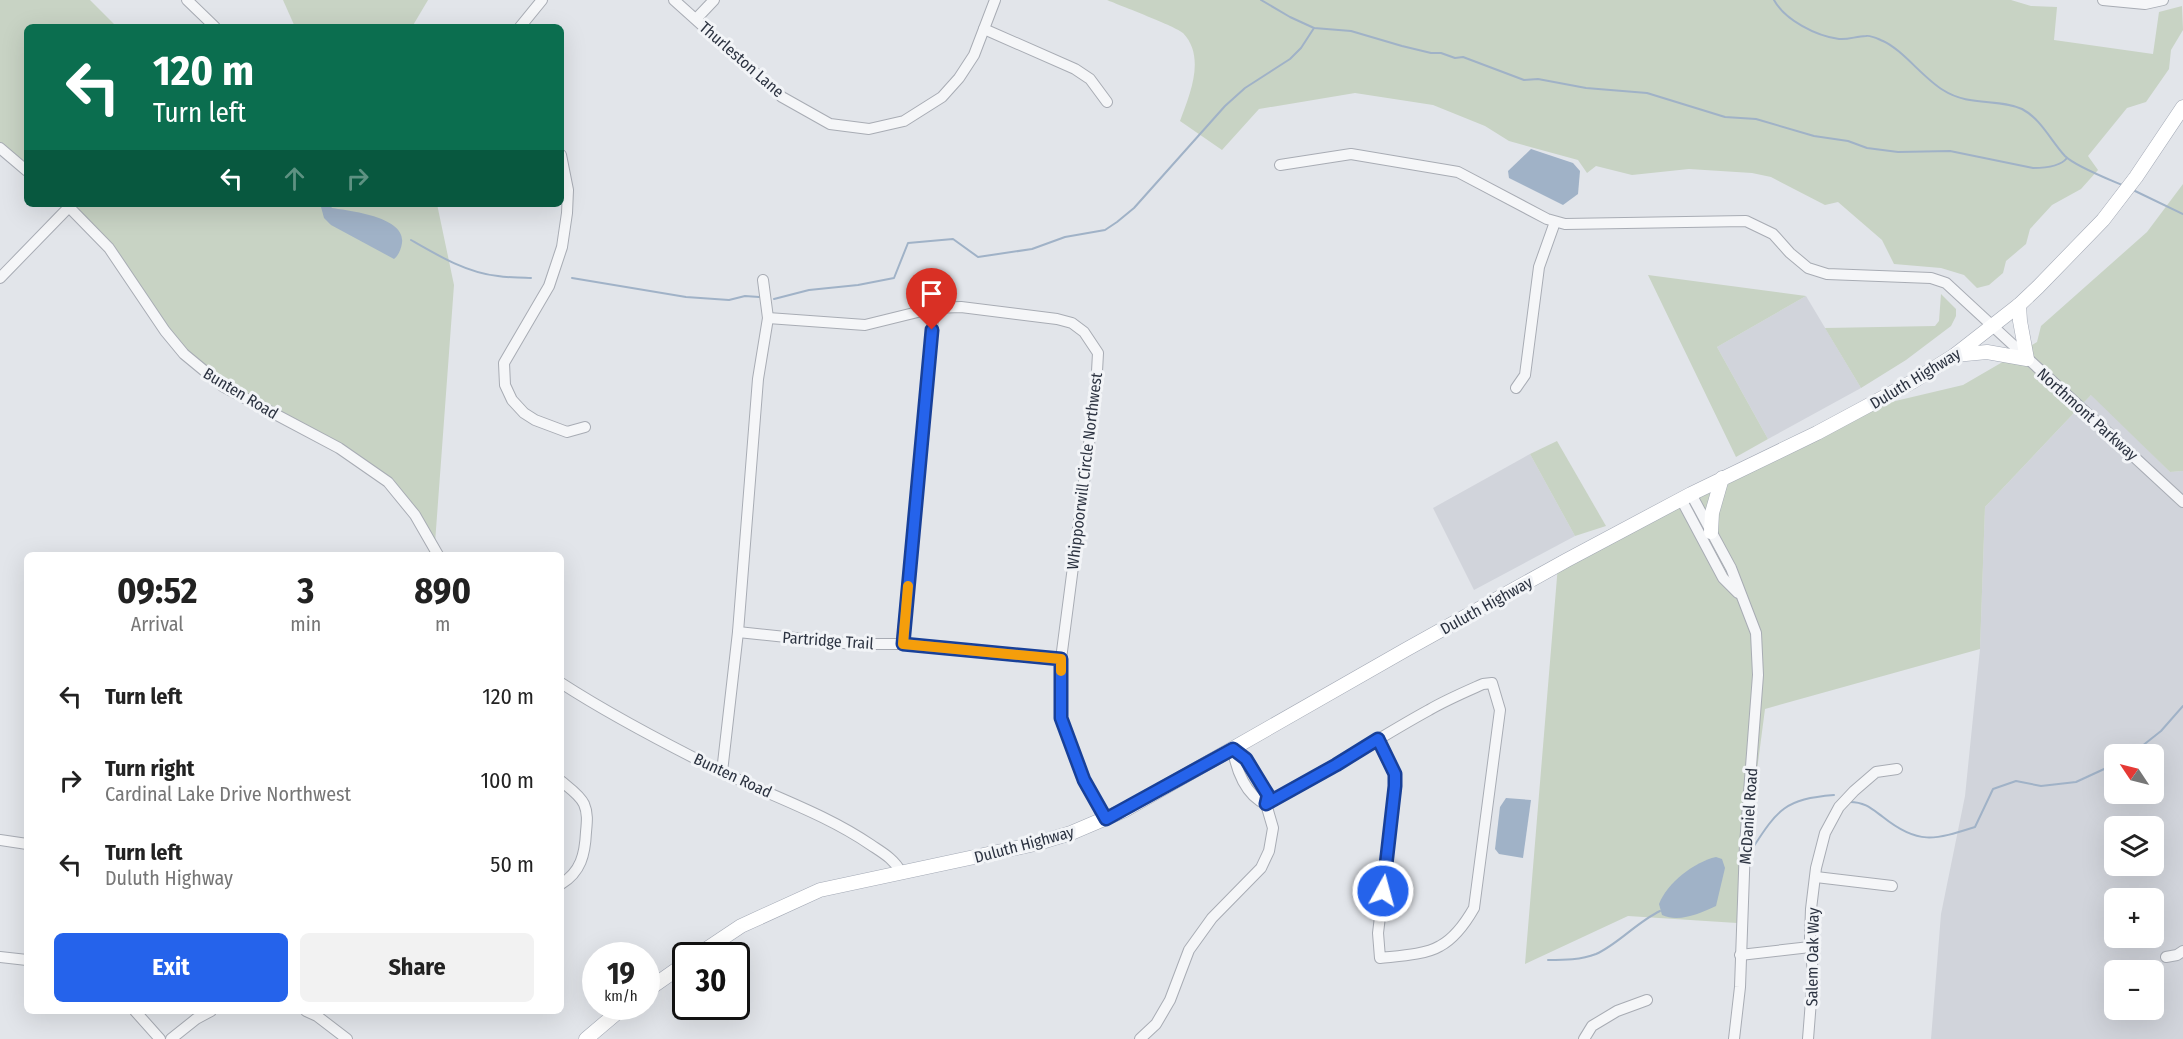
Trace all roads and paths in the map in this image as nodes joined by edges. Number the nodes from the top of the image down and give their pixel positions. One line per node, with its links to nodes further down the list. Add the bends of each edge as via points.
1 (187, 0): 9 (street)
2 (542, 0): 10 (street)
3 (674, 0): 8 (street, Thurleston Lane)
4 (714, 0): 8 (street)
5 (995, 0): 11 (street, Thurleston Lane)
6 (2103, 0): 7 (street, via 2145,4)
7 (2163, 0)
8 (696, 19): 11 (street, Thurleston Lane, via 782,97 830,124 869,129 904,122 942,97 974,55)
9 (212, 24)
10 (522, 24)
11 (984, 29): 12 (street, via 1075,69 1090,79)
12 (1107, 102)
13 (2183, 107): 23 (main road, Duluth Highway, via 2103,220)
14 (0, 148): 16 (street)
15 (1280, 165): 20 (street, via 1351,154 1458,172)
16 (24, 168)
17 (564, 170): 30 (street, via 568,190 562,247 549,286 504,363 505,385 512,400 535,420 567,432)
18 (67, 207): 21 (street)
19 (69, 207): 35 (street, Bunten Road, via 109,248 184,354 224,387 339,448 388,482 415,515)
20 (1555, 222): 26 (street, Northmont Parkway, via 1746,221 1773,234 1808,268 1827,274 1931,278 1946,284); 29 (street, via 1539,267 1525,375)
21 (0, 278)
22 (763, 280): 25 (street)
23 (2019, 305): 26 (main road, Duluth Highway); 28 (main road)
24 (934, 308): 25 (street, Whippoorwill Circle Northwest, via 865,325); 38 (street); 39 (street, Whippoorwill Circle Northwest, via 984,309 1072,323 1098,352)
25 (768, 318): 37 (street, via 758,379)
26 (1993, 326): 27 (main road, Duluth Highway); 28 (street, Northmont Parkway)
27 (1955, 355): 28 (main road, via 1987,352); 31 (main road, Duluth Highway, via 1856,413)
28 (2027, 359): 33 (street, Northmont Parkway)
29 (1516, 388)
30 (585, 427)
31 (1722, 478): 32 (main road, Duluth Highway); 34 (main road)
32 (1686, 497): 34 (street, McDaniel Road); 36 (street, McDaniel Road, via 1723,578); 42 (main road, Duluth Highway, via 1417,643)
33 (2183, 502)
34 (1711, 532): 36 (street, McDaniel Road, via 1731,568)
35 (436, 552)
36 (1740, 595): 57 (street, McDaniel Road, via 1756,633 1758,675)
37 (738, 632): 38 (street, Partridge Trail, via 853,644); 44 (street)
38 (903, 644): 39 (street, Partridge Trail)
39 (1061, 659): 47 (street, Whippoorwill Circle Northwest, via 1061,718 1084,780)
40 (564, 685): 44 (street, Bunten Road, via 610,714)
41 (1378, 739): 41 (street, via 1431,708 1492,683 1500,710 1474,908 1463,926 1440,946 1380,958 1378,933 1395,774); 46 (street)
42 (1233, 749): 46 (street, via 1236,767 1255,800); 47 (main road, Duluth Highway)
43 (1897, 769): 51 (street, Salem Oak Way, via 1876,772 1839,807 1825,833)
44 (723, 772): 50 (street, Bunten Road, via 853,832 896,863)
45 (564, 784): 52 (street, via 583,801 587,813 581,863)
46 (1266, 804): 70 (street, via 1273,828 1262,868 1212,918 1189,950 1170,1000 1156,1024)
47 (1106, 819): 50 (main road, Duluth Highway, via 1035,844)
48 (0, 840): 49 (street)
49 (24, 844)
50 (901, 872): 54 (main road, Duluth Highway, via 820,890 741,926)
51 (1816, 877): 53 (street); 55 (street, Salem Oak Way)
52 (564, 882)
53 (1892, 886)
54 (717, 942)
55 (1810, 947): 57 (street); 73 (street, Salem Oak Way, via 1812,994)
56 (2183, 951): 59 (street)
57 (1740, 955): 72 (street, McDaniel Road)
58 (0, 957): 60 (street)
59 (2166, 957)
60 (24, 960)
61 (1647, 1000): 71 (street, via 1592,1026)
62 (138, 1014): 66 (street)
63 (205, 1014): 67 (street)
64 (313, 1014): 68 (street)
65 (609, 1020): 69 (main road)
66 (160, 1039)
67 (171, 1039)
68 (347, 1039)
69 (586, 1039)
70 (1140, 1039)
71 (1584, 1039)
72 (1734, 1039)
73 (1808, 1039)

